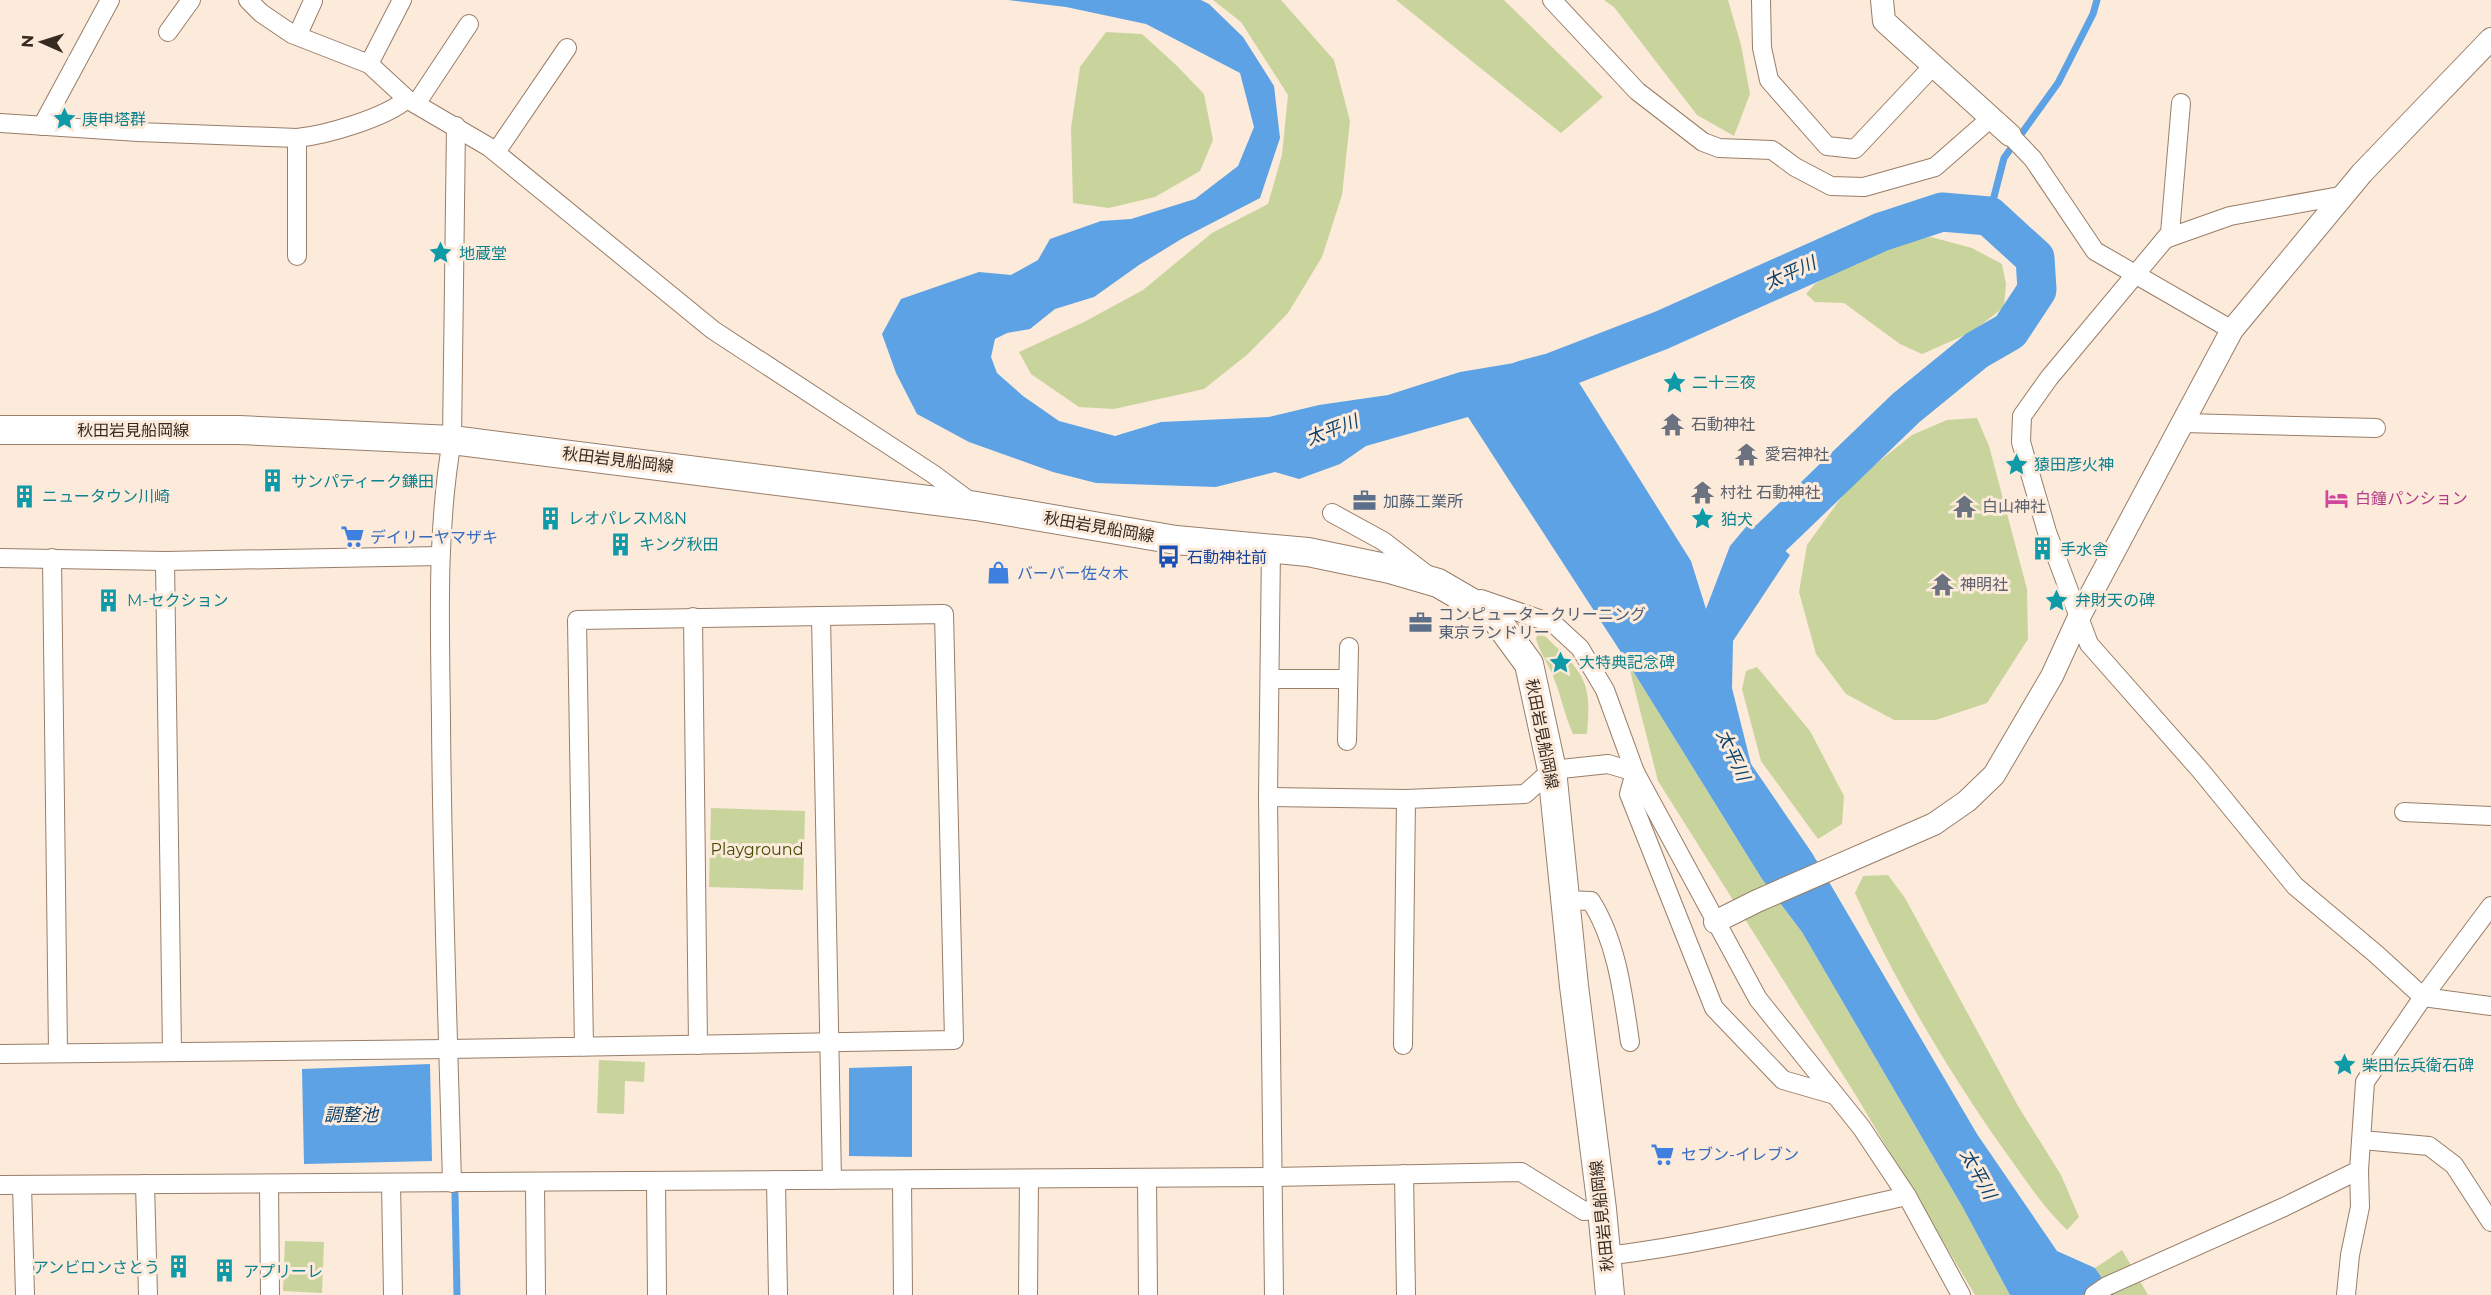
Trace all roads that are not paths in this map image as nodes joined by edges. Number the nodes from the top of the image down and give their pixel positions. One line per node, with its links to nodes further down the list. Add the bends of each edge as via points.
1 (110, 0): 20 (street)
2 (191, 0): 10 (street)
3 (248, 0): 11 (street, via 261,13)
4 (402, 0): 14 (street)
5 (1552, 0): 18 (street, via 1637,92 1703,142 1719,148 1772,150 1831,186 1864,187 1935,167)
6 (1761, 0): 15 (street, via 1762,48 1769,80 1827,146 1855,149)
7 (1882, 0): 15 (street, via 1884,21)
8 (313, 1): 11 (street)
9 (469, 24): 16 (street)
10 (168, 32)
11 (298, 34): 14 (street)
12 (2491, 39): 25 (street)
13 (567, 48): 24 (street)
14 (369, 64): 16 (street)
15 (1933, 66): 18 (street)
16 (412, 101): 21 (street); 22 (street, via 319,136)
17 (2181, 103): 26 (street, via 2170,233)
18 (1992, 117): 23 (street)
19 (0, 123): 20 (street)
20 (42, 126): 22 (street)
21 (456, 126): 24 (street); 33 (street)
22 (297, 138): 27 (street)
23 (2017, 141): 28 (street, via 2034,159 2095,251)
24 (496, 152): 34 (street, via 713,330)
25 (2345, 195): 26 (street, via 2230,216); 29 (street)
26 (2165, 239): 28 (street)
27 (297, 256)
28 (2136, 275): 29 (street); 46 (street, via 2022,416 2021,442 2031,482)
29 (2232, 330): 30 (street)
30 (2184, 423): 31 (street); 46 (street)
31 (2376, 428)
32 (0, 430): 33 (main road, 秋田岩見船岡線, via 240,430)
33 (452, 440): 34 (main road, 秋田岩見船岡線); 38 (street)
34 (976, 506): 37 (main road, 秋田岩見船岡線, via 1176,540)
35 (1332, 513): 36 (street)
36 (1383, 541): 42 (street); 43 (street)
37 (1271, 548): 42 (main road, 秋田岩見船岡線, via 1390,569); 48 (street)
38 (440, 556): 41 (street); 67 (street)
39 (0, 558): 40 (street)
40 (52, 558): 41 (street); 69 (street)
41 (165, 561): 68 (street)
42 (1438, 583): 43 (street); 51 (main road, 秋田岩見船岡線, via 1493,615 1529,664)
43 (1520, 612): 52 (street, via 1554,624 1580,648 1605,690)
44 (821, 616): 45 (street); 63 (street); 63 (street, via 944,614 954,1040)
45 (693, 617): 64 (street); 66 (street, via 577,621)
46 (2079, 617): 59 (street, via 2052,676 1994,775 1967,801 1934,824); 60 (street, via 2089,644 2295,886)
47 (1349, 647): 49 (street)
48 (1270, 679): 49 (street); 53 (street)
49 (1348, 679): 50 (street)
50 (1347, 741)
51 (1552, 770): 52 (street, via 1608,764); 54 (street, via 1526,794); 57 (main road, 秋田岩見船岡線)
52 (1635, 772): 59 (street); 71 (street, via 1629,794 1714,1008 1783,1080)
53 (1268, 797): 54 (street); 75 (street)
54 (1406, 799): 65 (street)
55 (2404, 812): 56 (street)
56 (2491, 816)
57 (1565, 900): 62 (street, via 1591,902 1600,916 1620,980); 90 (main road, 秋田岩見船岡線)
58 (2491, 906): 60 (street)
59 (1715, 922): 71 (street, via 1758,999)
60 (2422, 997): 61 (street); 72 (street, via 2365,1082)
61 (2491, 1006)
62 (1630, 1042)
63 (829, 1043): 64 (street); 79 (street)
64 (698, 1045): 66 (street)
65 (1403, 1045)
66 (584, 1047): 67 (street)
67 (448, 1050): 68 (street); 84 (street)
68 (172, 1051): 69 (street)
69 (58, 1052): 70 (street)
70 (0, 1054)
71 (1835, 1095): 89 (street)
72 (2362, 1140): 73 (street); 91 (street, via 2429,1146 2454,1165)
73 (2359, 1170): 93 (street); 108 (street, via 2360,1207)
74 (1404, 1174): 75 (street); 90 (street, via 1521,1172 1584,1211); 105 (street)
75 (1272, 1177): 76 (street); 104 (street)
76 (1147, 1178): 77 (street); 103 (street)
77 (1029, 1179): 80 (street); 102 (street)
78 (776, 1180): 79 (street); 81 (street); 100 (street)
79 (832, 1180): 80 (street)
80 (902, 1180): 101 (street)
81 (656, 1181): 82 (street); 99 (street)
82 (535, 1182): 84 (street); 98 (street)
83 (391, 1183): 84 (street); 86 (street); 97 (street)
84 (452, 1183)
85 (145, 1184): 86 (street); 88 (street); 95 (street)
86 (269, 1184): 96 (street)
87 (0, 1185): 88 (street)
88 (22, 1185): 94 (street)
89 (1907, 1196): 92 (street, via 1733,1235); 107 (street)
90 (1602, 1209): 92 (main road, 秋田岩見船岡線)
91 (2491, 1222)
92 (1606, 1256): 106 (main road, 秋田岩見船岡線)
93 (2101, 1290)
94 (25, 1295)
95 (148, 1295)
96 (270, 1295)
97 (393, 1295)
98 (536, 1295)
99 (657, 1295)
100 (778, 1295)
101 (903, 1295)
102 (1028, 1295)
103 (1148, 1295)
104 (1274, 1295)
105 (1406, 1295)
106 (1610, 1295)
107 (1961, 1295)
108 (2346, 1295)

